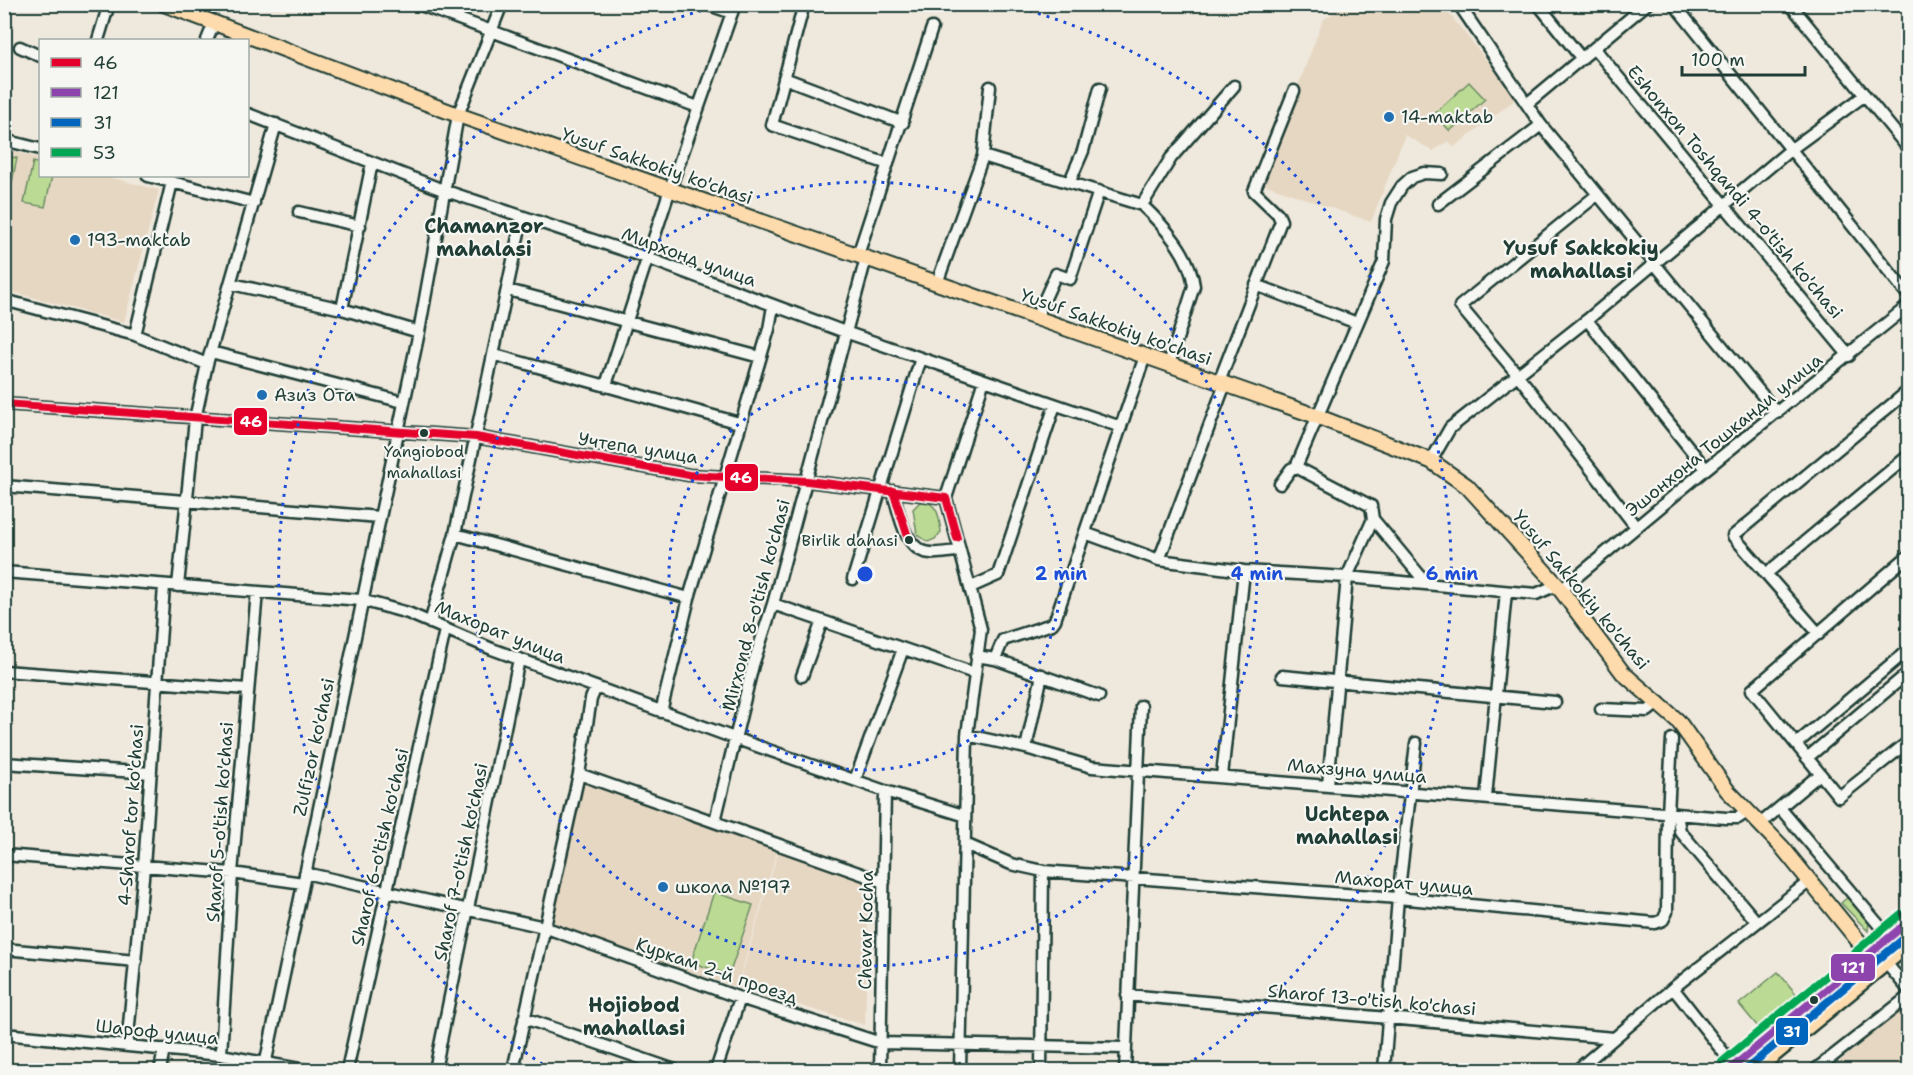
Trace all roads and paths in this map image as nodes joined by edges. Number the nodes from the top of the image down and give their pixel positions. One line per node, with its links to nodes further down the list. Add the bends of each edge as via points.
1 (109, 4): 16 (street)
2 (164, 4): 13 (main road, Yusuf Sakkokiy ko'chasi)
3 (418, 4): 15 (street)
4 (502, 4): 15 (street, Zulfizor ko'chasi)
5 (706, 4): 11 (street)
6 (804, 4): 22 (street)
7 (1538, 4): 21 (street)
8 (1647, 4): 19 (street)
9 (1674, 4): 38 (street)
10 (1790, 4): 27 (street)
11 (733, 9): 29 (street)
12 (1462, 9): 28 (street)
13 (214, 23): 17 (street); 31 (main road, Yusuf Sakkokiy ko'chasi)
14 (932, 28): 32 (street, Mirxond 8-o'tish ko'chasi)
15 (493, 31): 29 (street); 31 (street, Zulfizor ko'chasi)
16 (98, 39)
17 (207, 39)
18 (20, 47): 20 (street)
19 (1595, 48): 21 (street); 53 (street, Eshonxon Toshqandi 4-o'tish ko'chasi)
20 (39, 56)
21 (1582, 59): 28 (street)
22 (784, 78): 32 (street); 41 (street, via 772,125)
23 (1234, 86): 52 (street, via 1171,158)
24 (990, 87): 39 (street)
25 (1100, 88): 44 (street, via 1083,152)
26 (1294, 91): 62 (street, via 1254,191 1281,221)
27 (1865, 95): 36 (street); 38 (street)
28 (1528, 103): 34 (street)
29 (698, 107): 46 (street)
30 (249, 114): 33 (street, Мирхонд улица)
31 (458, 115): 46 (main road, Yusuf Sakkokiy ko'chasi); 47 (street, Zulfizor ko'chasi)
32 (903, 123): 41 (street, Mirxond 8-o'tish ko'chasi)
33 (276, 124): 40 (street, Мирхонд улица); 50 (street)
34 (1541, 124): 49 (street); 51 (street)
35 (4, 140): 37 (street)
36 (1908, 148)
37 (39, 149)
38 (1790, 150): 53 (street); 64 (street)
39 (983, 156): 44 (street); 60 (street)
40 (372, 163): 47 (street, Мирхонд улица); 56 (street)
41 (888, 164): 57 (street, Mirxond 8-o'tish ko'chasi)
42 (1442, 174): 72 (street, via 1412,177 1391,204 1386,219 1384,261)
43 (152, 177): 45 (street)
44 (1070, 181): 48 (street)
45 (172, 182): 50 (street); 75 (street)
46 (670, 189): 57 (main road, Yusuf Sakkokiy ko'chasi); 58 (street)
47 (443, 190): 55 (street, Мирхонд улица); 73 (street, Zulfizor ko'chasi)
48 (1099, 191): 52 (street); 69 (street, via 1070,279 1056,274)
49 (1597, 195): 59 (street); 84 (street, via 1460,306)
50 (254, 204): 61 (street)
51 (1438, 204)
52 (1142, 205): 83 (street, via 1171,238 1193,275 1194,286)
53 (1723, 206): 59 (street); 79 (street, Eshonxon Toshqandi 4-o'tish ko'chasi)
54 (299, 212): 56 (street)
55 (522, 218): 58 (street, Мирхонд улица); 63 (street)
56 (360, 226): 68 (street)
57 (862, 257): 60 (main road, Yusuf Sakkokiy ko'chasi); 74 (street, Mirxond 8-o'tish ko'chasi)
58 (647, 258): 66 (street, Мирхонд улица); 71 (street)
59 (1653, 264): 70 (street); 92 (street)
60 (937, 283): 69 (main road, Yusuf Sakkokiy ko'chasi)
61 (232, 284): 68 (street); 76 (street)
62 (1256, 285): 72 (street); 86 (street)
63 (508, 290): 71 (street); 77 (street)
64 (1908, 295)
65 (4, 300): 75 (street)
66 (773, 306): 74 (street, Мирхонд улица); 80 (street)
67 (1908, 306): 79 (street, Эшонхона Тошканди улица)
68 (342, 309): 73 (street)
69 (1036, 318): 78 (main road, Yusuf Sakkokiy ko'chasi)
70 (1587, 320): 84 (street); 102 (street)
71 (627, 323): 80 (street); 87 (street)
72 (1357, 323): 93 (street)
73 (419, 332): 89 (street, Zulfizor ko'chasi)
74 (845, 332): 81 (street, Мирхонд улица); 104 (street, Mirxond 8-o'tish ko'chasi)
75 (135, 335): 82 (street)
76 (211, 352): 82 (street); 89 (street)
77 (495, 355): 87 (street); 98 (street)
78 (1145, 356): 83 (main road, Yusuf Sakkokiy ko'chasi); 96 (street)
79 (1849, 356): 92 (street, Эшонхона Тошканди улица)
80 (760, 357): 95 (street)
81 (921, 358): 85 (street, Мирхонд улица); 107 (street)
82 (207, 364): 94 (street)
83 (1169, 364): 86 (main road, Yusuf Sakkokiy ko'chasi)
84 (1517, 374): 100 (street, via 1450,428); 113 (street)
85 (984, 380): 91 (street, Мирхонд улица); 109 (street)
86 (1222, 383): 93 (main road, Yusuf Sakkokiy ko'chasi); 118 (street)
87 (606, 385): 95 (street)
88 (1908, 391): 121 (street, via 1733,536)
89 (403, 402): 97 (street, Zulfizor ko'chasi)
90 (4, 404): 94 (street, Учтепа улица)
91 (1055, 405): 96 (street, Мирхонд улица); 127 (street, via 999,575)
92 (1777, 413): 102 (street, Эшонхона Тошканди улица)
93 (1316, 416): 100 (main road, Yusuf Sakkokiy ko'chasi); 101 (street)
94 (195, 419): 97 (street, Учтепа улица); 110 (street)
95 (739, 423): 103 (street)
96 (1121, 427): 114 (street)
97 (398, 430): 98 (street, Учтепа улица); 111 (street, Zulfizor ko'chasi)
98 (476, 437): 103 (street, Учтепа улица, via 689,475); 115 (street)
99 (1908, 456): 121 (street)
100 (1431, 460): 128 (main road, Yusuf Sakkokiy ko'chasi, via 1467,486)
101 (1296, 467): 105 (street); 112 (street, via 1371,506)
102 (1706, 469): 113 (street, Эшонхона Тошканди улица)
103 (726, 476): 104 (street, Учтепа улица); 131 (street)
104 (807, 481): 107 (street, Учтепа улица); 133 (street, Mirxond 8-o'tish ko'chasi)
105 (1280, 484)
106 (4, 486): 110 (street)
107 (880, 489): 108 (street, Учтепа улица); 123 (street)
108 (893, 491): 109 (street, Учтепа улица); 116 (street, via 915,547 930,553)
109 (946, 498): 116 (street)
110 (186, 501): 111 (street); 126 (street)
111 (379, 517): 132 (street, Zulfizor ko'chasi)
112 (1373, 519): 122 (street); 124 (street)
113 (1636, 527): 128 (street, Эшонхона Тошканди улица)
114 (1085, 533): 118 (street); 142 (street, via 1055,620 1003,640)
115 (455, 534): 131 (street); 135 (street)
116 (960, 551): 127 (street)
117 (1908, 556): 137 (street)
118 (1159, 560): 119 (street)
119 (1244, 571): 122 (street); 173 (street)
120 (4, 572): 125 (street, Махорат улица)
121 (1766, 574): 137 (street)
122 (1347, 577): 124 (street); 149 (street)
123 (853, 579)
124 (1427, 584): 130 (street)
125 (164, 586): 126 (street, Махорат улица); 150 (street, 4-Sharof tor ko'chasi)
126 (178, 586): 129 (street, Махорат улица)
127 (971, 587): 140 (street, via 981,629)
128 (1559, 588): 130 (street, via 1536,594); 156 (main road, Yusuf Sakkokiy ko'chasi, via 1623,673)
129 (257, 592): 132 (street, Махорат улица); 152 (street, Sharof 5-o'tish ko'chasi)
130 (1506, 592): 154 (street)
131 (689, 598): 159 (street)
132 (361, 600): 135 (street, Махорат улица); 191 (street, Zulfizor ko'chasi)
133 (773, 604): 134 (street); 161 (street, Mirxond 8-o'tish ko'chasi, via 753,665)
134 (822, 621): 138 (street); 147 (street)
135 (430, 623): 136 (street, Махорат улица)
136 (445, 630): 141 (street, Махорат улица); 194 (street, Sharof 6-o'tish ko'chasi)
137 (1818, 634): 165 (street, via 1752,690)
138 (903, 649): 144 (street); 174 (street)
139 (1908, 650): 165 (street)
140 (976, 656): 142 (street); 144 (street)
141 (519, 659): 151 (street, Махорат улица); 196 (street, Sharof 7-o'tish ko'chasi)
142 (995, 659): 146 (street)
143 (4, 671): 150 (street)
144 (974, 673): 160 (street)
145 (1908, 674): 167 (street)
146 (1042, 675): 153 (street); 166 (street)
147 (802, 676)
148 (1282, 676): 149 (street)
149 (1336, 682): 154 (street); 175 (street)
150 (158, 684): 152 (street); 170 (street, 4-Sharof tor ko'chasi)
151 (596, 687): 159 (street, Махорат улица); 171 (street)
152 (247, 689): 189 (street, Sharof 5-o'tish ko'chasi)
153 (1099, 696)
154 (1496, 697): 155 (street); 178 (street)
155 (1555, 702)
156 (1659, 702): 158 (street, via 1648,711); 180 (main road, Yusuf Sakkokiy ko'chasi, via 1681,724)
157 (1141, 706): 169 (street)
158 (1601, 709)
159 (661, 712): 161 (street, Махорат улица)
160 (967, 735): 166 (street, Махзуна улица); 182 (street)
161 (737, 739): 174 (street, Махорат улица); 183 (street, Mirxond 8-o'tish ko'chasi)
162 (1672, 739): 181 (street, Махорат улица)
163 (1908, 742): 172 (street, via 1839,797)
164 (1416, 743): 177 (street)
165 (1796, 744): 167 (street)
166 (1026, 748): 169 (street, Махзуна улица, via 1092,767)
167 (1807, 758): 172 (street)
168 (4, 763): 170 (street)
169 (1136, 770): 173 (street, Махзуна улица); 190 (street)
170 (151, 773): 187 (street, 4-Sharof tor ko'chasi)
171 (579, 774): 183 (street); 199 (street)
172 (1820, 774): 179 (street)
173 (1222, 776): 175 (street, Махзуна улица)
174 (855, 780): 176 (street, Махорат улица)
175 (1328, 785): 177 (street, Махзуна улица)
176 (885, 791): 182 (street, Махорат улица); 193 (street, Chevar Kocha)
177 (1408, 792): 178 (street, Махзуна улица); 195 (street)
178 (1486, 797): 181 (street, Махзуна улица)
179 (1780, 808): 184 (street); 200 (street)
180 (1747, 812): 181 (street, Махзуна улица, via 1738,818); 184 (main road, Yusuf Sakkokiy ko'chasi)
181 (1672, 813): 195 (street, Махорат улица, via 1667,912 1663,920 1655,923); 197 (street, via 1680,831)
182 (963, 814): 185 (street)
183 (715, 821): 193 (street)
184 (1760, 824): 192 (main road, Yusuf Sakkokiy ko'chasi)
185 (965, 844): 188 (street, Махорат улица, via 1011,864); 216 (street)
186 (4, 855): 187 (street, Куркам 2-й проезд)
187 (144, 867): 189 (street, Куркам 2-й проезд); 204 (street, 4-Sharof tor ko'chasi)
188 (1043, 871): 190 (street, Махорат улица); 220 (street)
189 (232, 873): 191 (street, Куркам 2-й проезд); 221 (street, Sharof 5-o'tish ko'chasi)
190 (1132, 877): 195 (street, Махорат улица); 208 (street)
191 (304, 878): 194 (street, Куркам 2-й проезд); 222 (street, Zulfizor ko'chasi)
192 (1810, 881): 197 (street); 203 (main road, Yusuf Sakkokiy ko'chasi)
193 (884, 882): 215 (street, Chevar Kocha)
194 (387, 892): 196 (street, Куркам 2-й проезд); 226 (street, Sharof 6-o'tish ko'chasi)
195 (1398, 898): 212 (street)
196 (469, 911): 199 (street, Куркам 2-й проезд); 227 (street, Sharof 7-o'tish ko'chasi)
197 (1756, 921): 206 (street)
198 (1908, 921): 200 (highway)
199 (544, 927): 210 (street, Куркам 2-й проезд); 211 (street)
200 (1889, 937): 203 (highway)
201 (1908, 944): 205 (highway)
202 (4, 949): 204 (street)
203 (1869, 954): 223 (highway)
204 (136, 961): 217 (street, 4-Sharof tor ko'chasi)
205 (1886, 963): 207 (street); 237 (highway)
206 (1673, 988): 214 (street); 223 (street)
207 (1908, 989)
208 (1127, 995): 212 (street, Sharof 13-o'tish ko'chasi); 218 (street)
209 (1908, 997): 238 (street)
210 (740, 998): 215 (street, Куркам 2-й проезд); 230 (street)
211 (524, 1018): 228 (street); 229 (street)
212 (1388, 1018): 214 (street, Sharof 13-o'tish ko'chasi); 235 (street)
213 (4, 1034): 217 (street, Шароф улица)
214 (1614, 1038): 236 (street)
215 (881, 1043): 216 (street, Куркам 2-й проезд); 231 (street, Chevar Kocha)
216 (960, 1043): 220 (street, Куркам 2-й проезд); 232 (street)
217 (128, 1046): 219 (street, Шароф улица)
218 (1125, 1048): 220 (street, Куркам 2-й проезд); 234 (street)
219 (164, 1049): 221 (street, Шароф улица); 224 (street)
220 (1041, 1049): 233 (street)
221 (221, 1055): 222 (street, Шароф улица)
222 (265, 1067): 225 (street, Шароф улица)
223 (1731, 1068)
224 (160, 1071)
225 (305, 1071)
226 (347, 1071)
227 (435, 1071)
228 (513, 1071)
229 (675, 1071)
230 (716, 1071)
231 (880, 1071)
232 (960, 1071)
233 (1041, 1071)
234 (1125, 1071)
235 (1384, 1071)
236 (1577, 1071)
237 (1754, 1071)
238 (1815, 1071)

